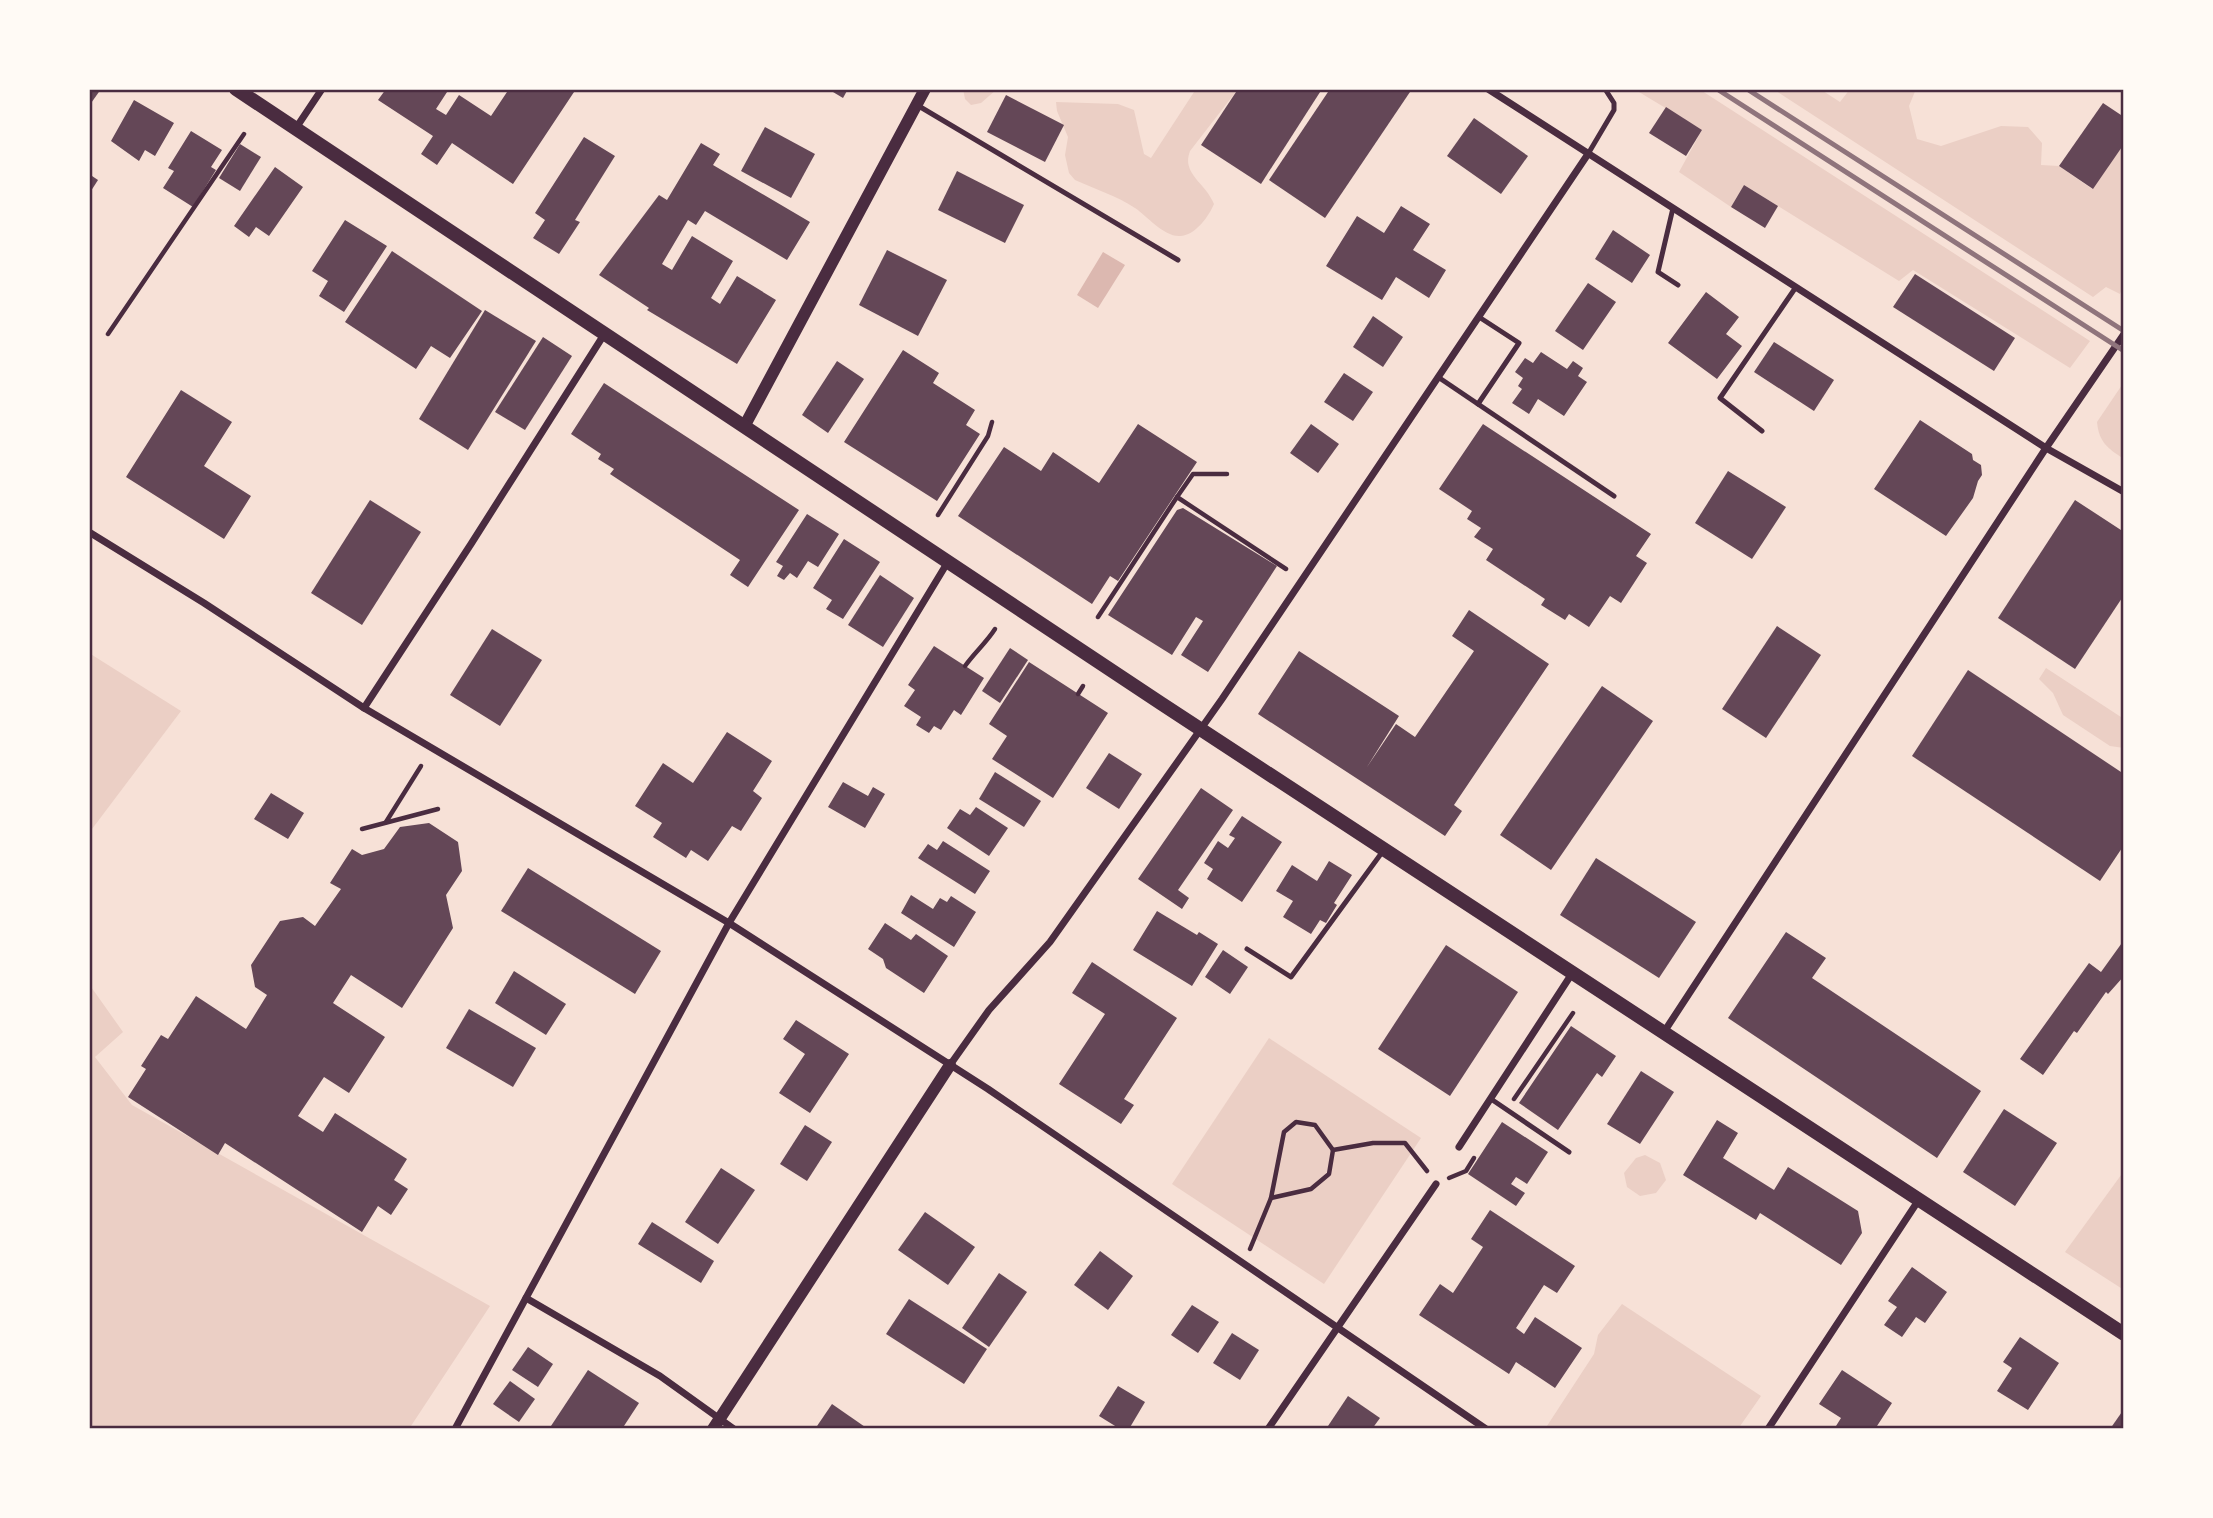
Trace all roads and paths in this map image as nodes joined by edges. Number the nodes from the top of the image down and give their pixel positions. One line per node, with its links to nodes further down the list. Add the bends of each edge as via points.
1 (236, 89): 7 (main road)
2 (322, 89): 7 (street)
3 (925, 89): 6 (street)
4 (1488, 89): 9 (street)
5 (1605, 89): 9 (lane, via 1614,110)
6 (917, 105): 11 (lane); 21 (street)
7 (296, 128): 15 (main road)
8 (244, 134): 16 (path)
9 (1588, 154): 10 (street); 14 (street)
10 (1673, 208): 12 (lane, via 1658,272); 13 (street)
11 (1178, 260)
12 (1678, 285)
13 (1796, 287): 22 (lane, via 1720,398); 23 (street)
14 (1479, 317): 18 (street); 19 (lane, via 1519,343)
15 (604, 333): 21 (main road); 37 (street)
16 (108, 334)
17 (2124, 334): 23 (street)
18 (1438, 377): 19 (lane); 38 (street)
19 (1478, 404): 26 (lane)
20 (992, 422): 28 (path, via 988,436)
21 (745, 425): 30 (main road)
22 (1762, 431)
23 (2046, 448): 25 (street); 47 (street)
24 (1227, 474): 27 (path, via 1193,474)
25 (2124, 492)
26 (1614, 496)
27 (1177, 497): 31 (path); 32 (path)
28 (938, 515)
29 (89, 531): 37 (street)
30 (949, 560): 38 (main road); 44 (street)
31 (1286, 569)
32 (1098, 617)
33 (995, 629): 34 (path)
34 (965, 666)
35 (1083, 686): 36 (path)
36 (1077, 694)
37 (364, 708): 44 (street)
38 (1200, 729): 43 (main road); 48 (street, via 1050,942 989,1010)
39 (421, 766): 41 (path)
40 (438, 809): 41 (path)
41 (386, 823): 42 (path)
42 (362, 829)
43 (1385, 849): 45 (lane, via 1291,977); 46 (main road)
44 (729, 923): 48 (street); 57 (street)
45 (1247, 949)
46 (1573, 971): 47 (main road); 49 (street)
47 (1664, 1032): 55 (main road)
48 (950, 1065): 56 (street); 60 (street)
49 (1491, 1099): 50 (street); 52 (lane)
50 (1459, 1147)
51 (1333, 1150): 53 (path, via 1405,1143); 54 (path, via 1329,1174 1311,1189); 54 (path, via 1315,1125 1296,1122 1284,1132)
52 (1569, 1152)
53 (1436, 1184): 58 (street)
54 (1271, 1198): 56 (path)
55 (1918, 1200): 59 (main road); 65 (street)
56 (1242, 1265): 58 (street)
57 (526, 1298): 60 (street, via 660,1376); 61 (street)
58 (1336, 1328): 63 (street); 64 (street)
59 (2124, 1334)
60 (716, 1424): 62 (street)
61 (455, 1429)
62 (734, 1429)
63 (1268, 1429)
64 (1486, 1429)
65 (1768, 1429)

